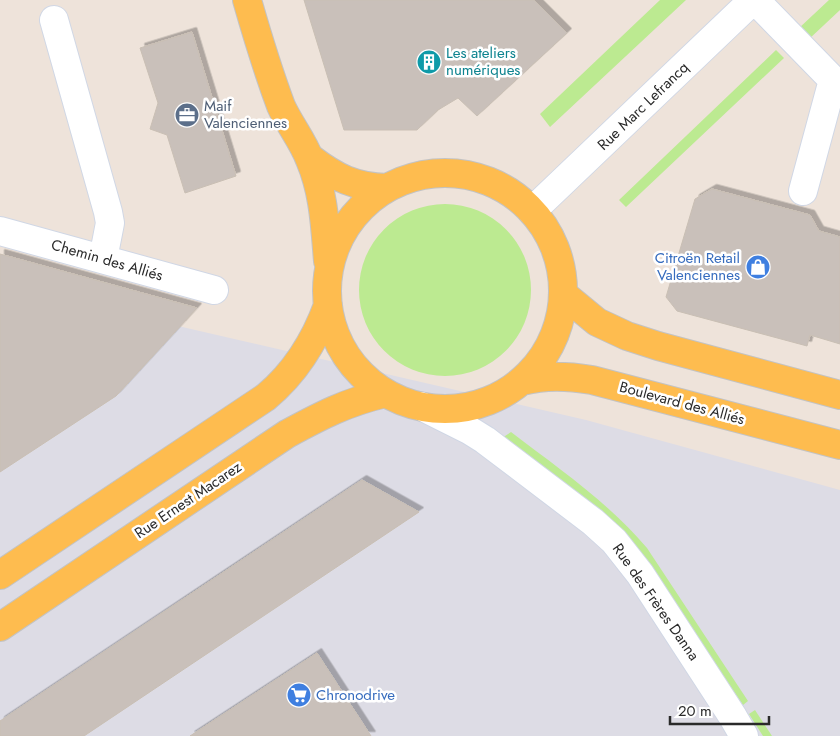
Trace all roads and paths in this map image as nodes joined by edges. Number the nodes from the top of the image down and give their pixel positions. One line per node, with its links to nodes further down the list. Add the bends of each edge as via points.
1 (246, 0): 5 (main road, via 282,108)
2 (754, 0): 4 (street); 8 (street, Rue Marc Lefrancq)
3 (54, 20): 10 (street, via 108,212 109,229)
4 (836, 81): 7 (street)
5 (310, 158): 6 (main road, via 340,179 362,186); 11 (main road, via 324,204)
6 (388, 188): 8 (main road, via 428,174 471,176 510,192); 11 (main road, via 366,203 348,223)
7 (803, 191)
8 (532, 211): 13 (main road, via 556,250)
9 (0, 231): 10 (street, Chemin des Alliés)
10 (103, 259): 12 (street, Chemin des Alliés)
11 (328, 272): 14 (main road)
12 (214, 290)
13 (563, 294): 15 (main road, via 555,335 541,360); 17 (main road, via 597,322 641,341)
14 (328, 305): 16 (main road, via 334,331 347,356 364,377); 20 (main road, via 305,353 289,376 266,397)
15 (522, 381): 18 (main road, via 496,398 467,407); 19 (main road, Boulevard des Alliés, via 540,376 592,380)
16 (386, 393): 18 (main road); 21 (main road, Rue Ernest Macarez, via 349,402 287,434)
17 (840, 395)
18 (421, 406): 22 (street, Rue des Frères Danna, via 485,440 614,541 640,574)
19 (840, 445)
20 (0, 574)
21 (0, 627)
22 (744, 736)

